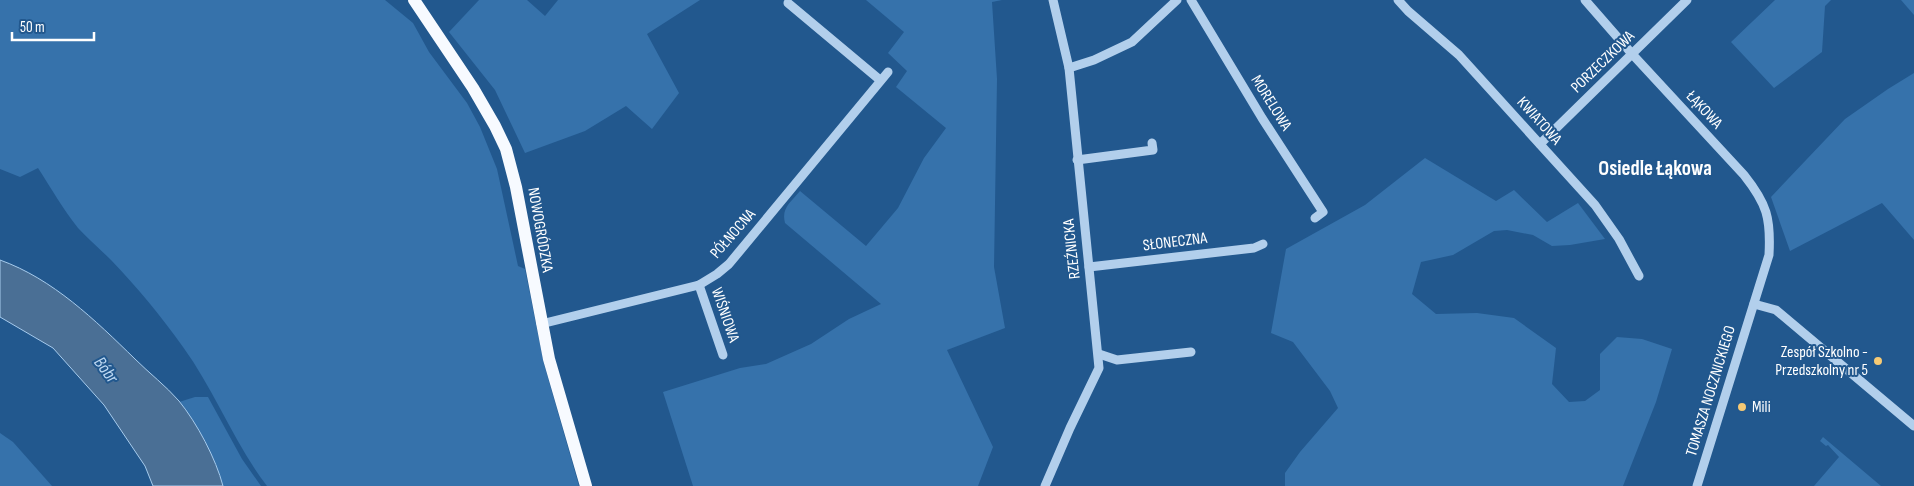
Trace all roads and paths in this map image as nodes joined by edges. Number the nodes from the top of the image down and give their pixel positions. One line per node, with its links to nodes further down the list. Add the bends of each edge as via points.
1 (414, 0): 23 (main road, NOWOGRÓDZKA, via 473,88 506,149)
2 (1054, 0): 10 (street, RZEŹNICKA)
3 (1177, 0): 10 (street, via 1132,42)
4 (1191, 0): 16 (street, MORELOWA, via 1262,118 1324,212)
5 (1398, 0): 14 (street, KWIATOWA, via 1459,56)
6 (1585, 0): 9 (street, ŁĄKOWA)
7 (1687, 0): 9 (street, PORZECZKOWA)
8 (788, 3): 12 (street)
9 (1633, 55): 14 (street, PORZECZKOWA); 18 (street, ŁĄKOWA, via 1758,193 1770,231)
10 (1069, 68): 15 (street, RZEŹNICKA)
11 (888, 72): 12 (street, PÓŁNOCNA)
12 (880, 80): 21 (street, PÓŁNOCNA, via 729,264)
13 (1152, 143): 15 (street, via 1153,150)
14 (1540, 144): 20 (street, KWIATOWA, via 1595,205)
15 (1077, 160): 19 (street, RZEŹNICKA)
16 (1315, 218)
17 (1263, 244): 19 (street, SŁONECZNA, via 1254,248)
18 (1769, 255): 22 (street, TOMASZA NOCZNICKIEGO)
19 (1089, 267): 25 (street, RZEŹNICKA)
20 (1639, 276)
21 (699, 285): 23 (street, PÓŁNOCNA); 26 (street, WIŚNIOWA)
22 (1754, 304): 27 (street, via 1776,310); 30 (street, TOMASZA NOCZNICKIEGO)
23 (542, 324): 28 (main road, NOWOGRÓDZKA, via 558,394)
24 (1191, 352): 25 (street, via 1117,360)
25 (1099, 354): 29 (street, RZEŹNICKA, via 1099,368)
26 (722, 355)
27 (1914, 426)
28 (586, 486)
29 (1045, 486)
30 (1697, 486)

